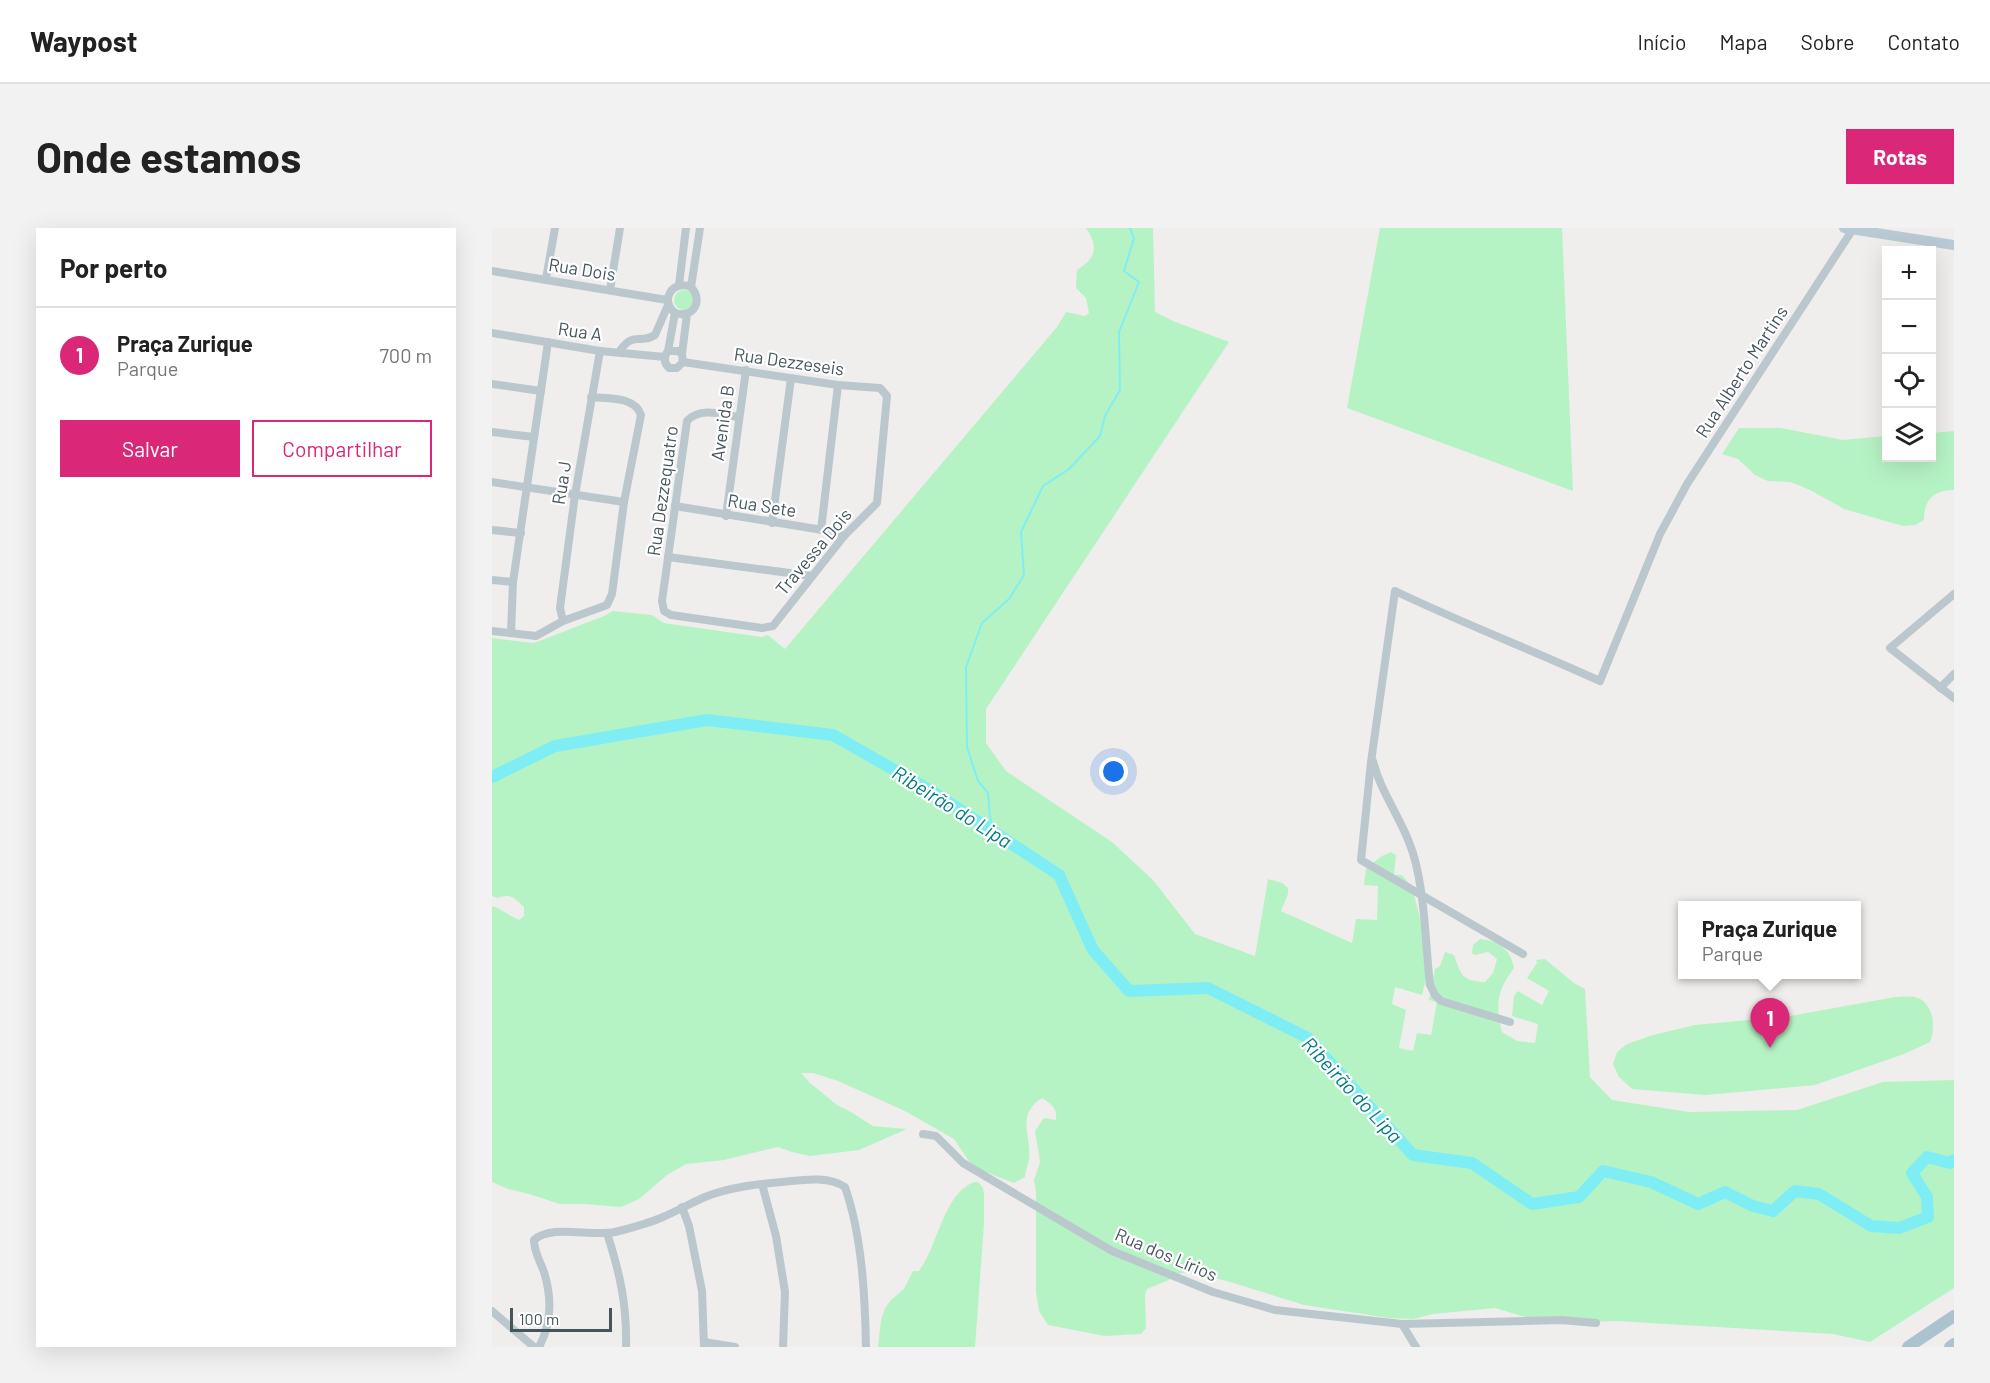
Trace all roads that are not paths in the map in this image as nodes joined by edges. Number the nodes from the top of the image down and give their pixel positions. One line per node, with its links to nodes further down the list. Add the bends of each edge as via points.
1 (555, 228): 8 (street)
2 (620, 228): 11 (street)
3 (686, 228): 9 (street)
4 (700, 228): 10 (street)
5 (1849, 229): 6 (main road); 54 (street, Rua Alberto Martins, via 1687,484 1660,534 1600,681 1458,622 1395,591)
6 (1954, 245)
7 (492, 271): 8 (street, Rua Dois)
8 (546, 279): 11 (street, Rua Dois)
9 (679, 285): 10 (street); 12 (street, via 670,291)
10 (691, 287): 14 (street, via 698,299 693,311)
11 (610, 290): 12 (street, Rua Dois)
12 (668, 303): 13 (street); 18 (street, via 655,335 629,340)
13 (675, 313): 14 (street); 19 (street)
14 (687, 314): 20 (street)
15 (492, 333): 16 (street, Rua A)
16 (548, 342): 17 (street, Rua A); 25 (street)
17 (600, 351): 18 (street, Rua A); 27 (street, Rua J)
18 (618, 352): 19 (street, Rua A)
19 (666, 354): 20 (street, via 678,351); 20 (street, via 666,365 673,369 678,368)
20 (682, 358): 21 (street, Rua Dezzeseis)
21 (746, 370): 22 (street, Rua Dezzeseis); 28 (street, Avenida B)
22 (791, 378): 24 (street, Rua Dezzeseis); 37 (street)
23 (492, 384): 25 (street)
24 (838, 385): 26 (street, Rua Dezzeseis, via 880,388); 39 (street)
25 (541, 391): 30 (street)
26 (887, 396): 41 (street, Travessa Dois, via 877,503)
27 (591, 397): 33 (street, Rua J); 34 (street, via 631,402 639,408 641,415)
28 (738, 417): 35 (street, Rua Dezzequatro, via 707,412 693,414 687,421); 36 (street, Avenida B)
29 (492, 432): 30 (street)
30 (534, 437): 32 (street)
31 (492, 482): 32 (street)
32 (528, 487): 33 (street); 40 (street)
33 (575, 495): 34 (street); 48 (street, Rua J, via 560,608)
34 (624, 502): 48 (street, via 612,594 607,605)
35 (675, 506): 36 (street, Rua Sete); 42 (street, Rua Dezzequatro)
36 (726, 516): 37 (street, Rua Sete)
37 (772, 523): 39 (street, Rua Sete)
38 (492, 530): 40 (street)
39 (821, 530): 41 (street, Rua Sete)
40 (520, 533): 45 (street)
41 (844, 536): 43 (street, Travessa Dois)
42 (668, 557): 43 (street); 47 (street, Rua Dezzequatro, via 662,601 664,611)
43 (812, 576): 47 (street, Travessa Dois, via 773,626 762,628)
44 (492, 580): 45 (street)
45 (513, 582): 50 (street)
46 (1954, 594): 52 (street, via 1890,648)
47 (670, 615)
48 (563, 621): 50 (street, via 536,636)
49 (492, 631): 50 (street)
50 (511, 633)
51 (1954, 674): 52 (street)
52 (1940, 688): 53 (street)
53 (1954, 699)
54 (1372, 755): 55 (street, via 1410,843); 55 (street, via 1361,860)
55 (1422, 895): 56 (street); 57 (street, via 1430,985 1435,995 1441,1001)
56 (1523, 954)
57 (1510, 1022)
58 (923, 1134): 65 (street, Rua dos Lírios, via 936,1136 963,1163 1112,1251 1213,1292 1275,1310)
59 (762, 1184): 60 (street, via 706,1196); 72 (street, via 785,1292); 73 (street, via 808,1179 837,1182 845,1187 861,1268)
60 (682, 1207): 61 (street, via 638,1226); 67 (street, via 702,1292)
61 (607, 1233): 69 (street, via 550,1232 534,1240 550,1308 546,1334); 70 (street, via 621,1277 627,1316)
62 (492, 1311): 68 (street)
63 (1954, 1316): 75 (main road)
64 (1596, 1323): 65 (street, Rua dos Lírios, via 1561,1320)
65 (1402, 1324): 74 (street)
66 (1954, 1344): 76 (main road)
67 (704, 1345): 71 (street)
68 (534, 1347)
69 (539, 1347)
70 (626, 1347)
71 (735, 1347)
72 (783, 1347)
73 (866, 1347)
74 (1416, 1347)
75 (1908, 1347)
76 (1950, 1347)

